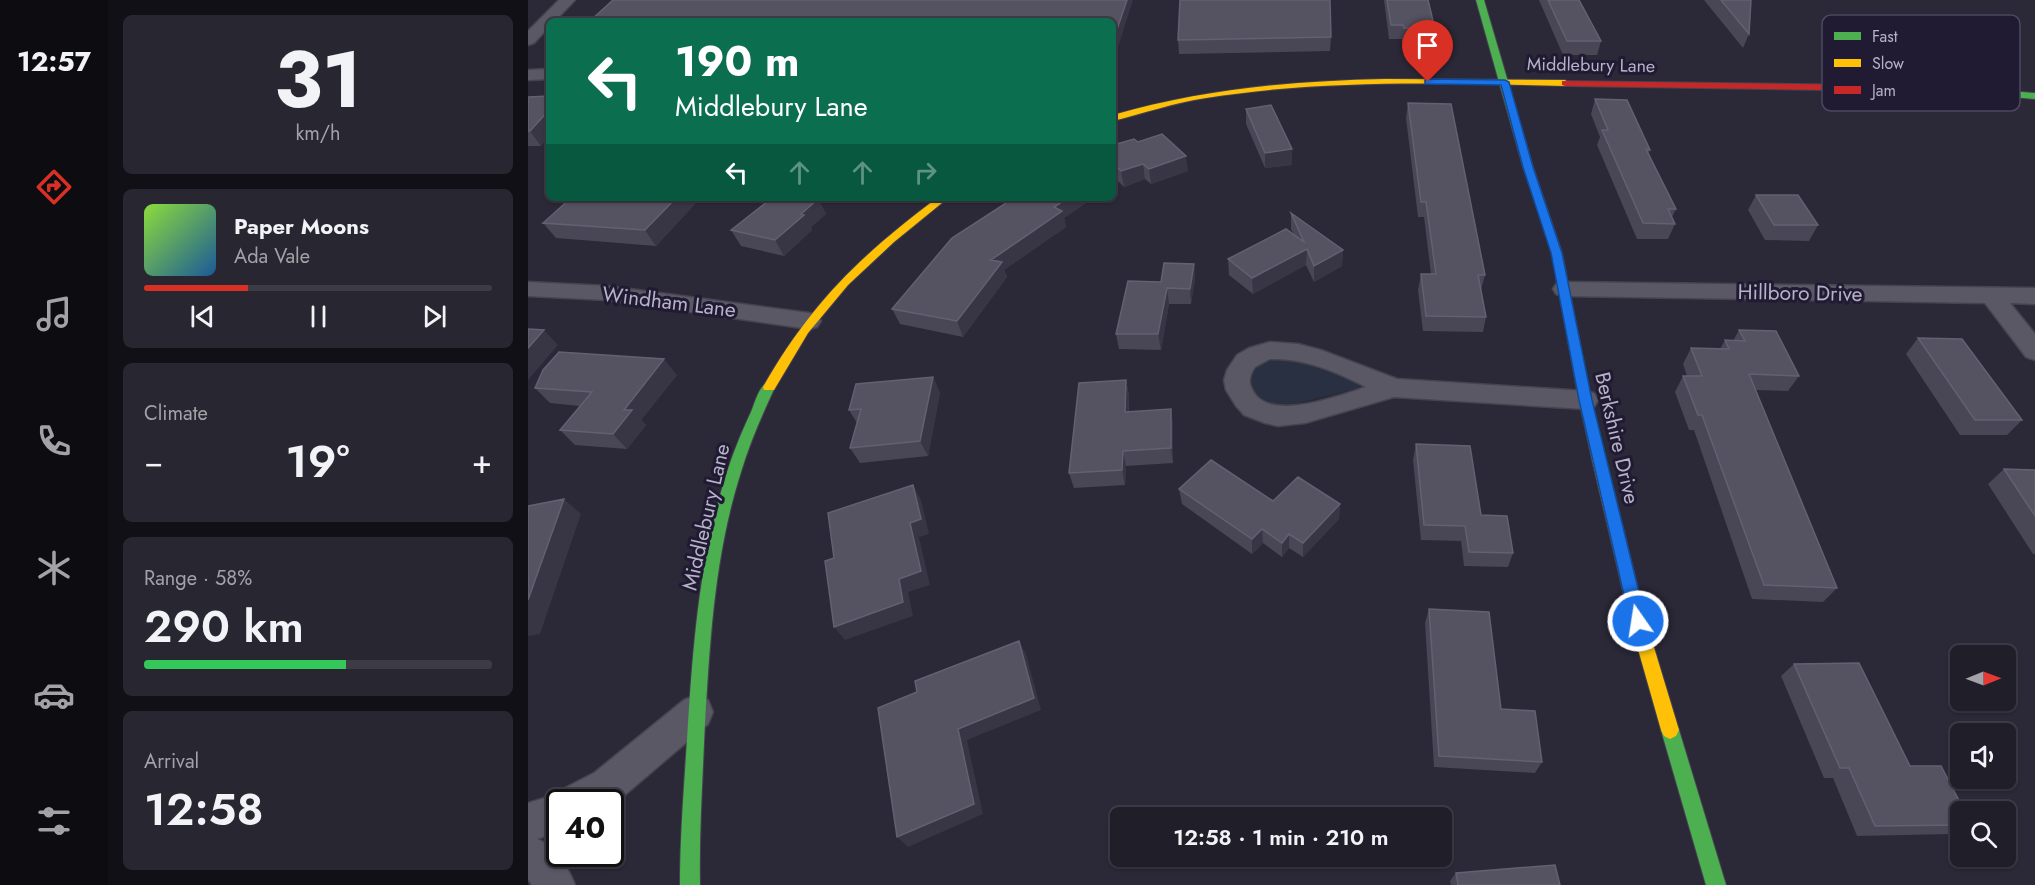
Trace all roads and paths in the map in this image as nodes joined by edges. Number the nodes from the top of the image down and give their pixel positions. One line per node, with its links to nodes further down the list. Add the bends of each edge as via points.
1 (567, 0): 3 (street)
2 (1480, 0): 8 (street, Berkshire Drive)
3 (549, 18)
4 (546, 22): 5 (street)
5 (528, 40)
6 (546, 74): 7 (street)
7 (528, 75)
8 (1505, 82): 9 (street, Middlebury Lane); 12 (street, Middlebury Lane, via 1346,81 1240,89); 15 (street, Berkshire Drive, via 1557,253)
9 (1822, 86)
10 (2020, 95): 11 (street, Middlebury Lane)
11 (2035, 96)
12 (1116, 117)
13 (939, 201): 18 (street, Middlebury Lane, via 898,230 860,265)
14 (528, 289): 18 (street, Windham Lane, via 618,295)
15 (1564, 289): 16 (street, Hillboro Drive); 21 (street, Berkshire Drive)
16 (1991, 295): 17 (street, Hillboro Drive); 19 (street)
17 (2035, 296)
18 (809, 321): 22 (street, Middlebury Lane, via 765,392 738,458 719,536)
19 (2035, 351)
20 (1392, 388): 20 (street, via 1307,354 1279,350 1265,351 1245,363 1239,373 1238,391 1253,409 1280,416); 21 (street)
21 (1585, 400): 29 (street, Berkshire Drive, via 1638,621)
22 (696, 712): 23 (street); 28 (street, Middlebury Lane)
23 (601, 789)
24 (546, 818): 25 (street)
25 (528, 822)
26 (528, 854): 27 (street)
27 (556, 885)
28 (690, 885)
29 (1716, 885)

